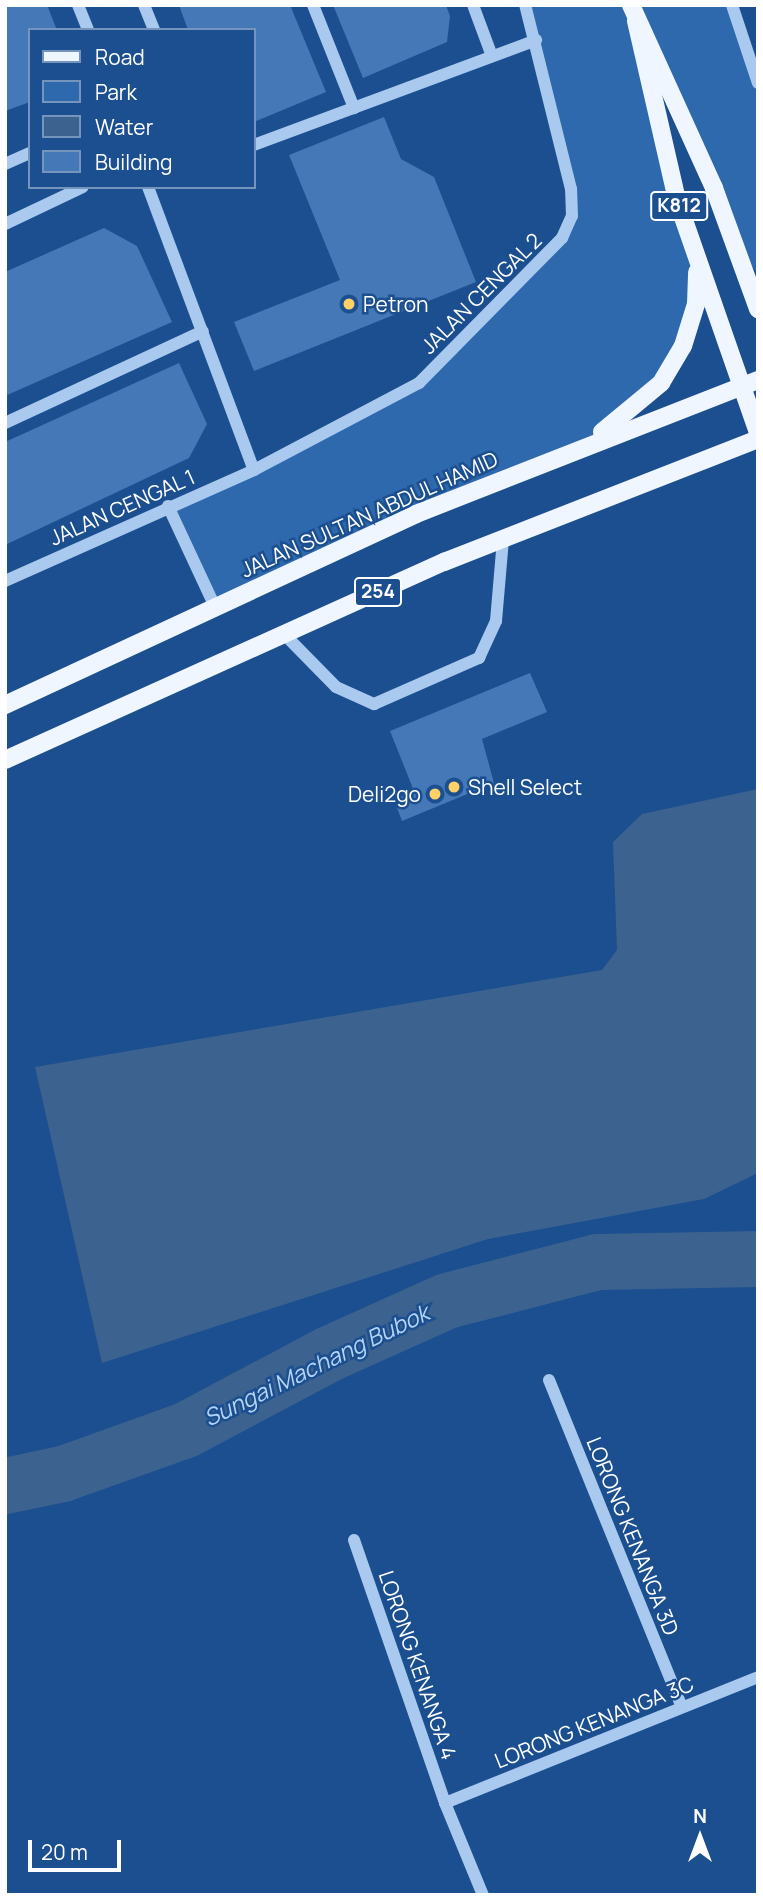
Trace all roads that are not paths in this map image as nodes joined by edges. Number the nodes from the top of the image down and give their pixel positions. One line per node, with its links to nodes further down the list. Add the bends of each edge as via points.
1 (78, 5): 8 (street)
2 (145, 5): 9 (street)
3 (313, 5): 13 (street)
4 (473, 5): 11 (street)
5 (526, 5): 10 (street, JALAN CENGAL 2)
6 (732, 5): 12 (street)
7 (633, 13): 20 (main road, K812, via 714,188); 21 (main road, K812, via 677,200)
8 (87, 28)
9 (153, 28)
10 (536, 40): 11 (street); 30 (street, JALAN CENGAL 2, via 571,189 572,216 562,238 419,383)
11 (492, 57): 13 (street)
12 (758, 83)
13 (354, 108): 14 (street)
14 (256, 144)
15 (28, 154): 16 (street)
16 (5, 164)
17 (79, 189): 19 (street)
18 (149, 189): 24 (street)
19 (5, 224)
20 (736, 248): 22 (main road); 23 (main road, K812)
21 (698, 260): 25 (main road, K812); 29 (main road, via 696,304 683,345 661,383 611,426)
22 (758, 273)
23 (758, 309)
24 (202, 331): 26 (street); 30 (street)
25 (750, 383): 27 (main road, K812); 29 (main road, JALAN SULTAN ABDUL HAMID / 254)
26 (5, 423)
27 (758, 433)
28 (758, 439): 32 (main road, 254)
29 (553, 459): 34 (main road, JALAN SULTAN ABDUL HAMID / 254, via 416,514)
30 (254, 470): 31 (street, JALAN CENGAL 1)
31 (168, 506): 33 (street, JALAN CENGAL 1); 34 (street)
32 (503, 539): 35 (main road, 254); 35 (street, via 496,621 479,658 409,689 374,704 351,695 336,687)
33 (5, 581)
34 (215, 607): 36 (main road, JALAN SULTAN ABDUL HAMID / 254)
35 (284, 634): 37 (main road, 254)
36 (5, 705)
37 (5, 760)
38 (549, 1380): 41 (street, LORONG KENANGA 3D)
39 (354, 1540): 42 (street, LORONG KENANGA 4)
40 (758, 1677): 41 (street, LORONG KENANGA 3C)
41 (682, 1707): 42 (street, LORONG KENANGA 3C)
42 (444, 1803): 43 (street, LORONG KENANGA 4)
43 (483, 1895)

